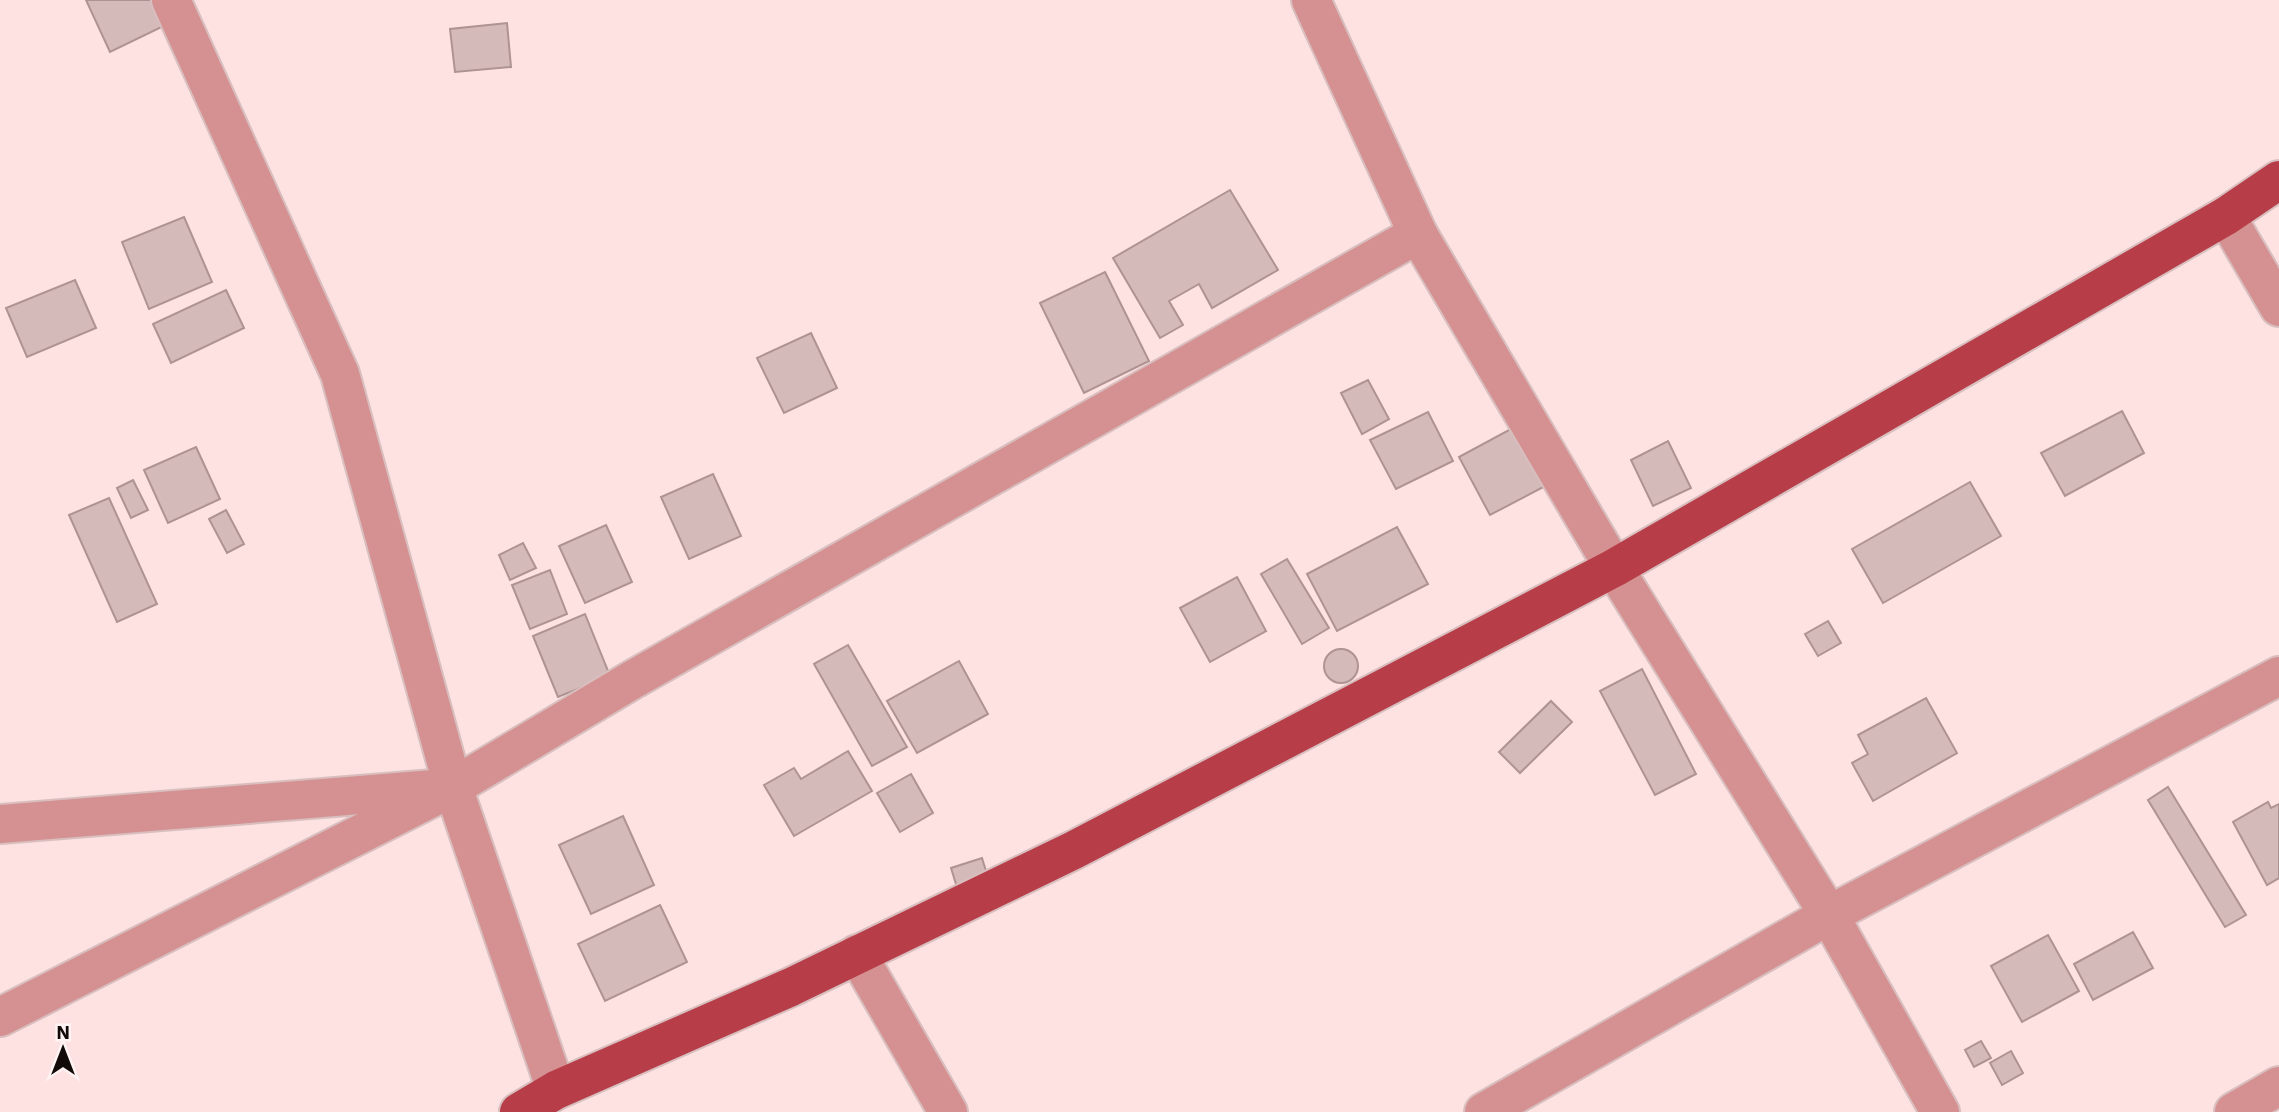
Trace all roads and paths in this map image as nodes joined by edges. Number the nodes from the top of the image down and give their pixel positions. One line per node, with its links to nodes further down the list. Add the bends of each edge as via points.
1 (171, 0): 9 (street, via 340,374)
2 (1311, 0): 5 (street)
3 (2279, 180): 4 (main road)
4 (2226, 216): 6 (street); 7 (main road)
5 (1418, 234): 7 (street); 9 (street, via 632,680)
6 (2279, 307)
7 (1614, 568): 11 (street); 12 (main road, via 1074,850)
8 (2279, 676): 11 (street)
9 (453, 787): 10 (street); 13 (street); 15 (street)
10 (0, 824)
11 (1829, 915): 18 (street); 19 (street)
12 (857, 954): 15 (main road); 17 (street)
13 (0, 1017)
14 (2279, 1086): 20 (street)
15 (556, 1090): 16 (main road)
16 (519, 1112)
17 (948, 1112)
18 (1484, 1112)
19 (1940, 1112)
20 (2234, 1112)

